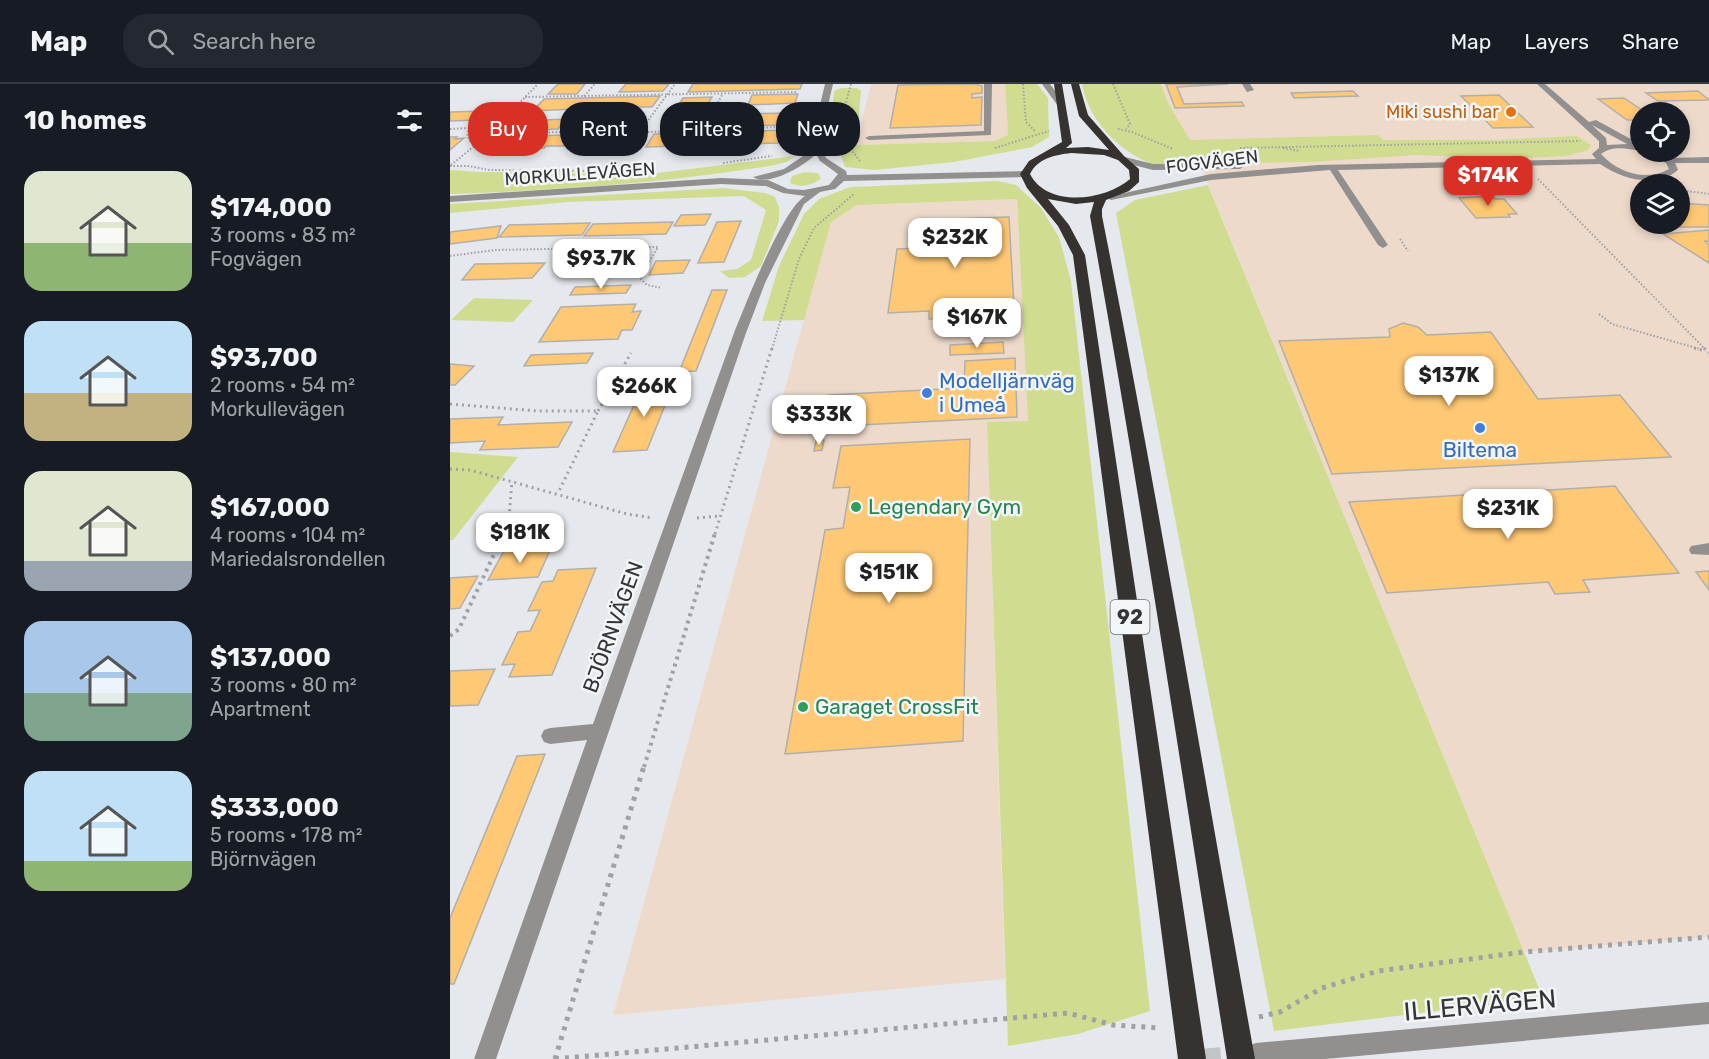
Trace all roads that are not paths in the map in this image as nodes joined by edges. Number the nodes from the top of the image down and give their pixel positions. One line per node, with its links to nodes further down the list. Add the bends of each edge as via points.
1 (829, 84): 8 (street)
2 (988, 84): 12 (street, via 988,133)
3 (1046, 84): 10 (street)
4 (1058, 84): 10 (highway)
5 (1075, 84): 9 (highway)
6 (1080, 84): 9 (street)
7 (1541, 84): 11 (street)
8 (825, 102)
9 (1078, 103): 19 (highway, via 1090,125)
10 (1061, 104): 16 (highway, via 1066,143)
11 (1575, 112): 13 (street); 14 (street)
12 (869, 138)
13 (1630, 142)
14 (1603, 144): 15 (street); 22 (street, via 1596,154)
15 (1630, 147)
16 (1050, 154): 19 (highway, via 1086,150); 31 (highway, via 1035,161)
17 (808, 156): 26 (street)
18 (821, 156): 24 (street)
19 (1123, 159): 27 (street, FOGVÄGEN, via 1154,167); 34 (highway, via 1136,171 1135,180)
20 (1690, 160): 21 (street)
21 (1709, 160)
22 (1600, 161): 23 (street, via 1629,175 1653,178 1667,176 1674,170); 25 (street, FOGVÄGEN)
23 (1670, 162)
24 (830, 165): 26 (street); 29 (street, via 843,173)
25 (1332, 167): 27 (street, FOGVÄGEN); 37 (street)
26 (795, 168): 28 (street)
27 (1318, 168): 34 (street, FOGVÄGEN, via 1211,177)
28 (785, 173): 30 (street); 32 (street, via 779,184)
29 (842, 178): 31 (street); 33 (street, BJÖRNVÄGEN, via 832,187)
30 (721, 181): 32 (street, MORKULLEVÄGEN, via 768,183); 35 (street, MORKULLEVÄGEN)
31 (1030, 181): 34 (highway, via 1049,196 1069,200); 43 (highway, 92, via 1063,225 1079,255)
32 (785, 190): 33 (street); 36 (street)
33 (816, 192): 36 (street, BJÖRNVÄGEN, via 801,202)
34 (1106, 198): 41 (highway, 92, via 1096,209 1096,216 1136,426 1184,728)
35 (450, 199)
36 (793, 215): 38 (street, BJÖRNVÄGEN, via 740,333)
37 (1383, 245)
38 (598, 731): 39 (street); 42 (street, BJÖRNVÄGEN)
39 (550, 736)
40 (1709, 1013): 41 (street, ILLERVÄGEN)
41 (1249, 1057)
42 (485, 1059)
43 (1192, 1059)

